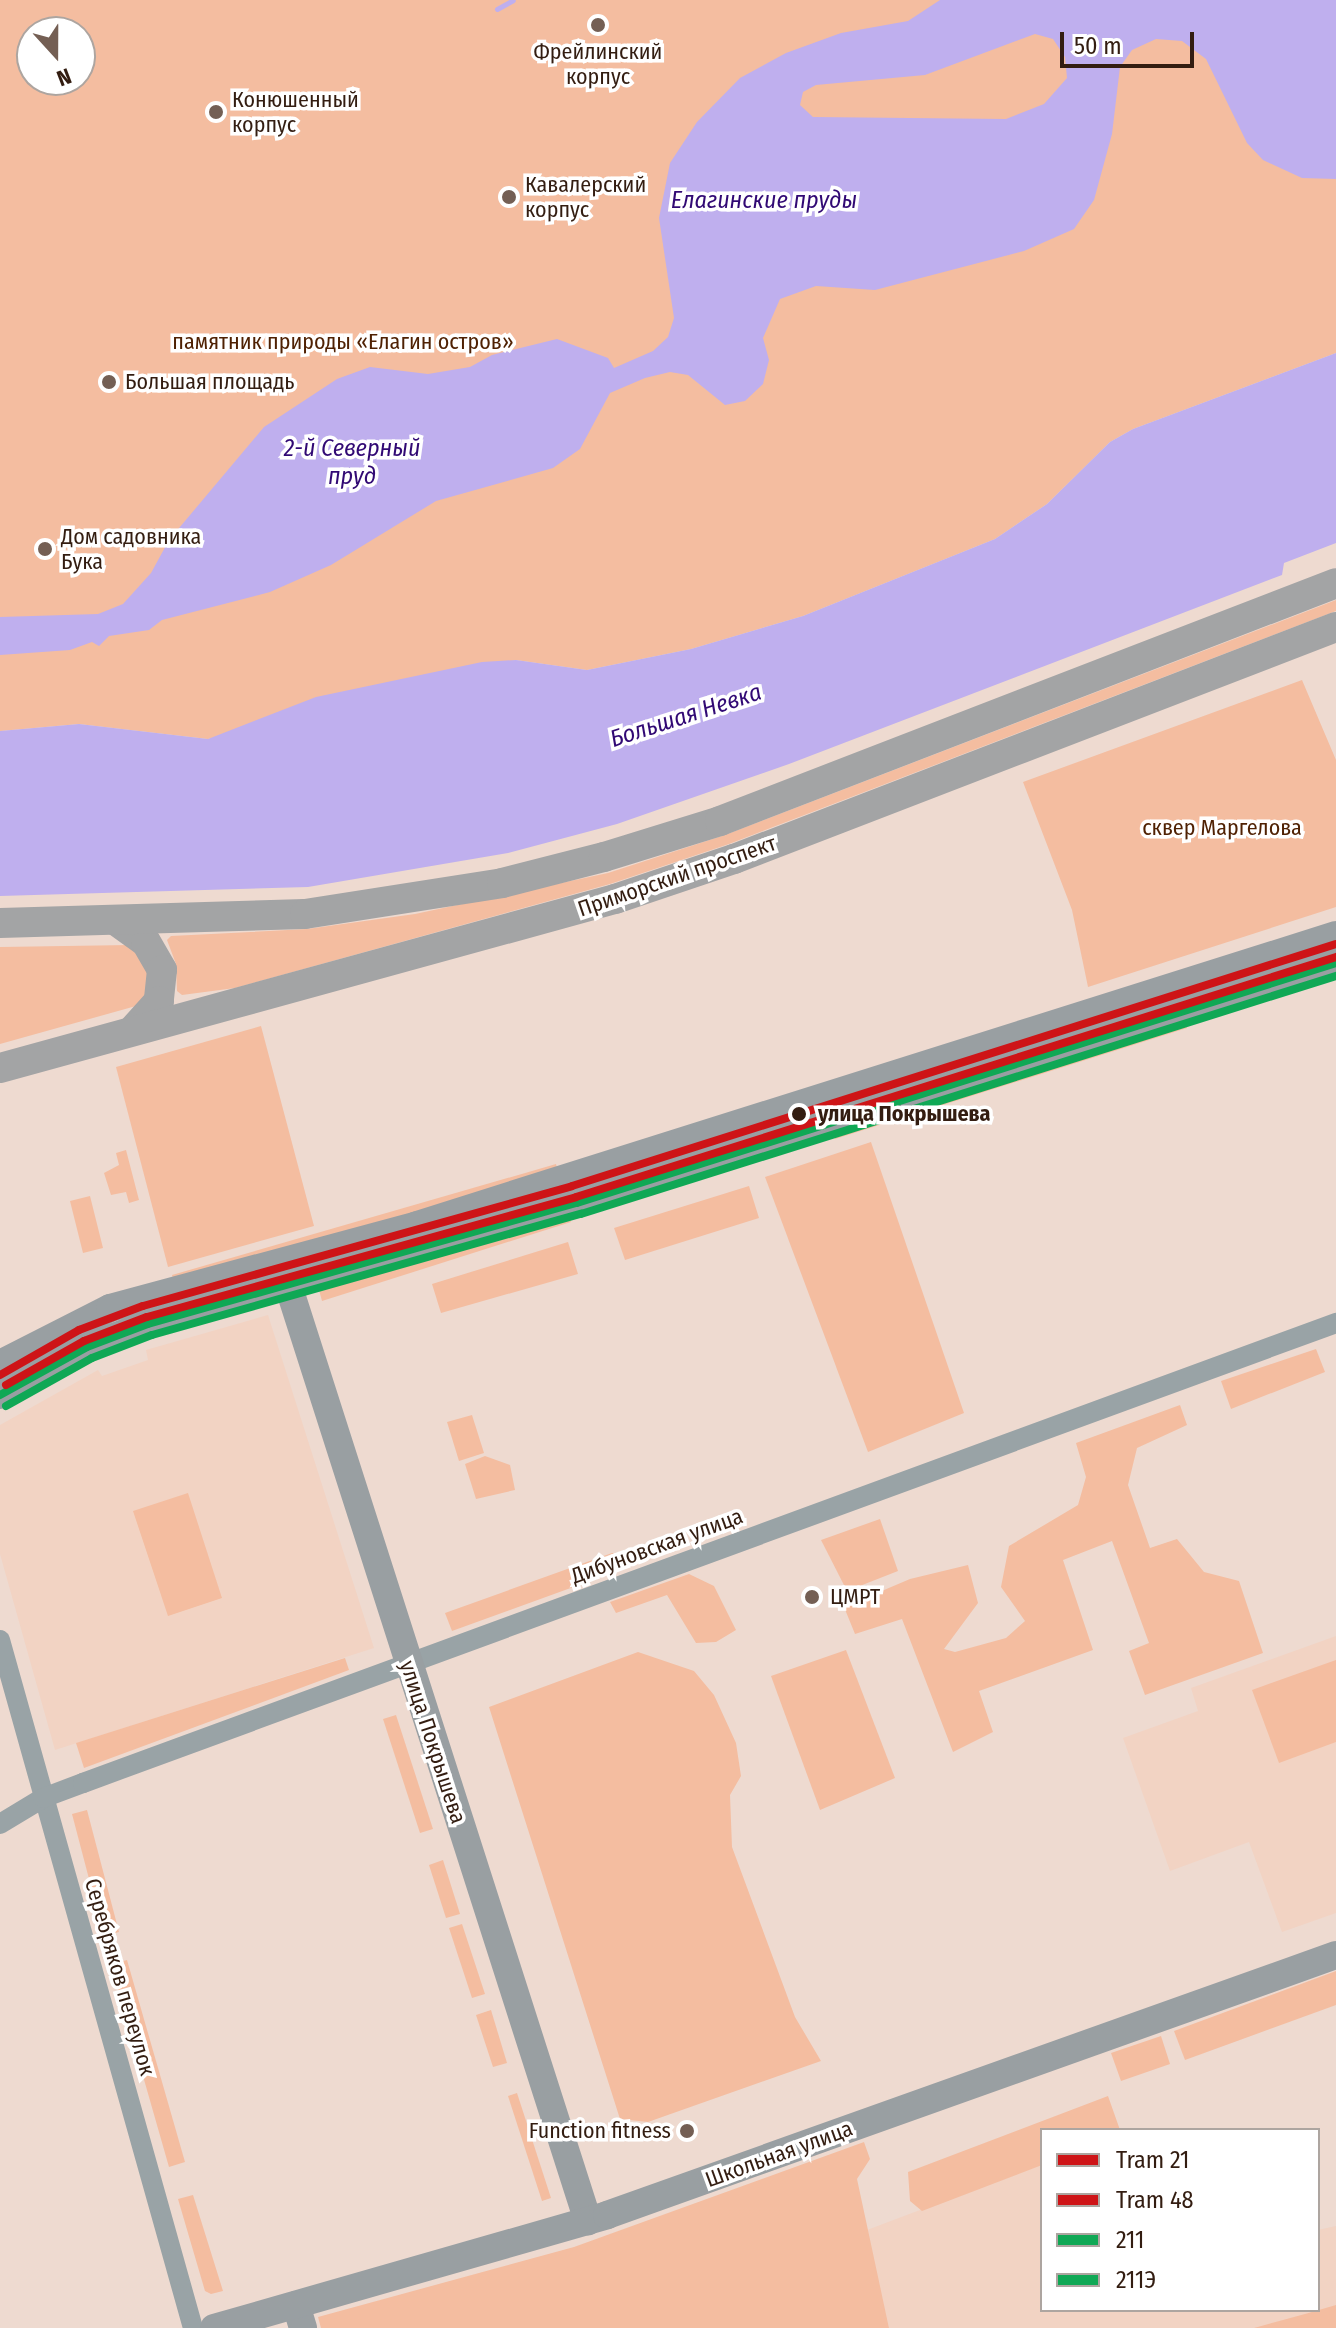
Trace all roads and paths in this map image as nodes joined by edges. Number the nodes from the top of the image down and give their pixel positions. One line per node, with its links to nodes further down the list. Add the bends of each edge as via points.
1 (1336, 583): 3 (main road, Приморский проспект, via 720,821 604,857 502,883 305,914)
2 (1336, 627): 7 (main road, Приморский проспект, via 630,894)
3 (118, 922): 4 (main road, Приморский проспект); 7 (main road, via 146,942 162,970 159,1001)
4 (0, 923)
5 (1336, 935): 9 (main road, via 417,1225)
6 (1336, 963): 9 (main road, via 577,1203)
7 (132, 1031): 8 (main road, Приморский проспект)
8 (0, 1068)
9 (285, 1274): 11 (main road, via 110,1308); 12 (main road, via 117,1334); 14 (main road, улица Покрышева)
10 (1336, 1323): 14 (street, Дибуновская улица)
11 (0, 1364)
12 (0, 1395)
13 (0, 1640): 15 (street, Серебряков переулок)
14 (408, 1663): 15 (street, Дибуновская улица); 18 (main road, улица Покрышева)
15 (43, 1798): 16 (street, Дибуновская улица); 20 (street, Серебряков переулок)
16 (0, 1824)
17 (1336, 1955): 18 (main road, Школьная улица)
18 (588, 2221): 19 (main road, Школьная улица)
19 (300, 2316): 21 (main road, Школьная улица)
20 (193, 2328)
21 (214, 2328)

